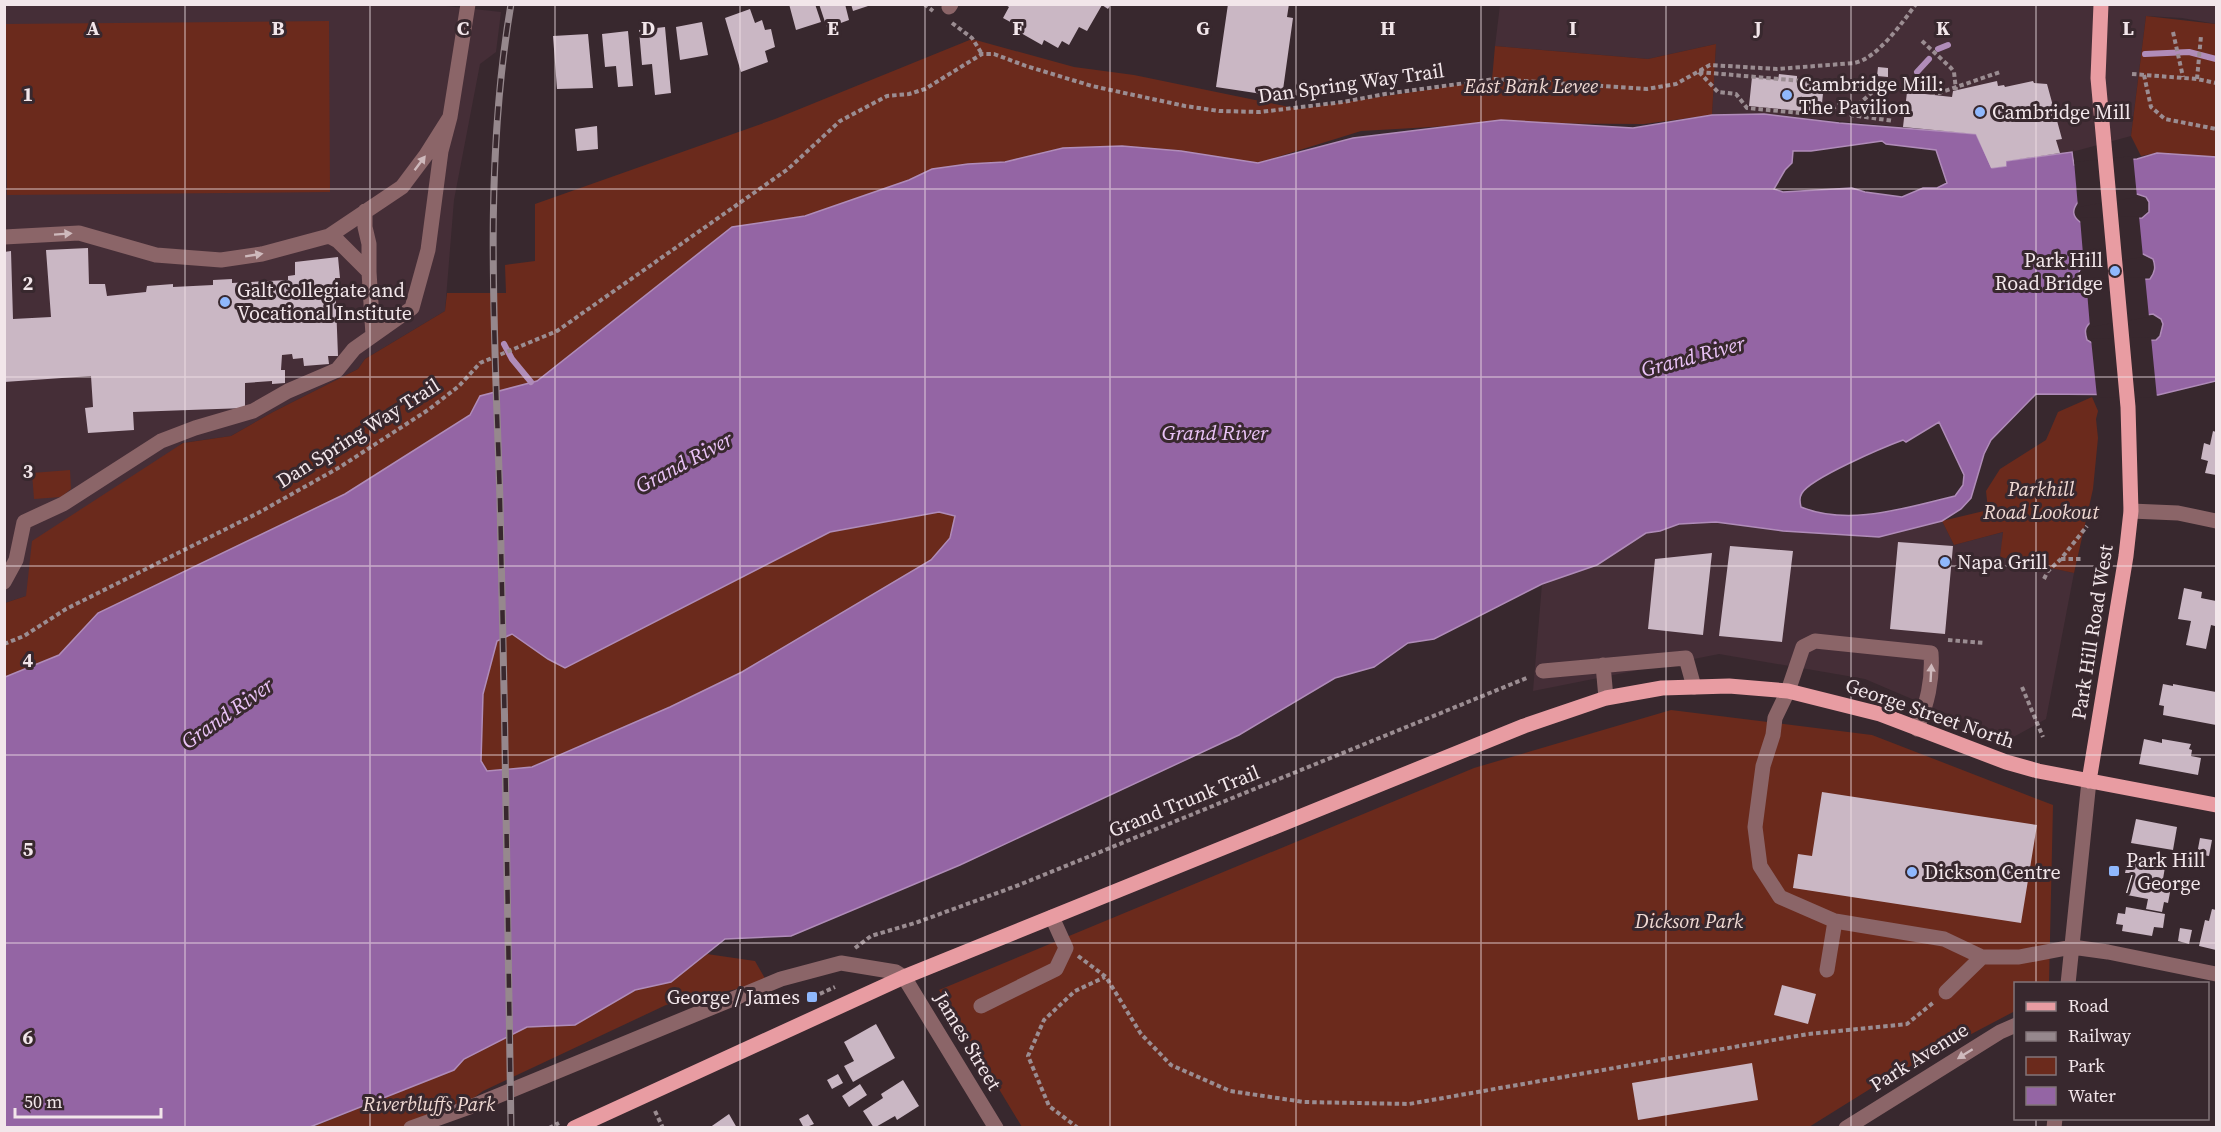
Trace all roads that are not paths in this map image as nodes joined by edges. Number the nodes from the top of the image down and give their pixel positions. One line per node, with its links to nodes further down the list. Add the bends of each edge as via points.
1 (468, 4): 3 (street)
2 (2101, 4): 9 (main road, Park Hill Road West, via 2098,78 2128,407)
3 (450, 117): 4 (street, one-way to 3, via 402,187); 8 (street, via 441,151 428,250 412,308)
4 (365, 212): 5 (street); 7 (street)
5 (329, 236): 6 (street, one-way to 5, via 79,233 156,255 221,260 262,254); 7 (street)
6 (4, 237)
7 (369, 272): 8 (street)
8 (373, 335): 11 (street, via 354,349 338,369 253,411 161,441 63,504 24,522 16,560)
9 (2131, 512): 10 (street, via 2178,513); 18 (main road, Park Hill Road West)
10 (2217, 521)
11 (4, 582)
12 (1603, 665): 13 (street); 14 (street, via 1686,658); 16 (street)
13 (1543, 671)
14 (1694, 687): 15 (main road, George Street North); 16 (main road, George Street North)
15 (1788, 691): 17 (main road, George Street North, via 1880,714); 17 (street, one-way to 15, via 1929,697 1931,653 1815,641 1803,646); 21 (street, via 1775,718 1760,786 1755,827 1760,866 1780,897)
16 (1606, 698): 20 (main road, George Street North, via 1524,726)
17 (1917, 729): 18 (main road, George Street North, via 2006,762)
18 (2089, 781): 19 (main road, George Street North); 22 (street, Park Hill Road West)
19 (2217, 805)
20 (1052, 917): 26 (main road, George Street North); 29 (street, via 1066,948 1056,969)
21 (1835, 921): 23 (street, via 1944,939); 24 (street)
22 (2072, 948): 23 (street, via 2019,957); 25 (street); 27 (street, Park Hill Road West)
23 (1982, 957): 28 (street)
24 (1827, 970)
25 (2217, 974)
26 (904, 977): 31 (street, via 896,972 840,963 781,979 489,1100); 32 (main road, George Street North); 33 (street, James Street)
27 (2067, 982)
28 (1946, 992)
29 (981, 1006)
30 (2014, 1026): 34 (street, Park Avenue, one-way to 34)
31 (411, 1128)
32 (574, 1128)
33 (996, 1128)
34 (1846, 1128)

